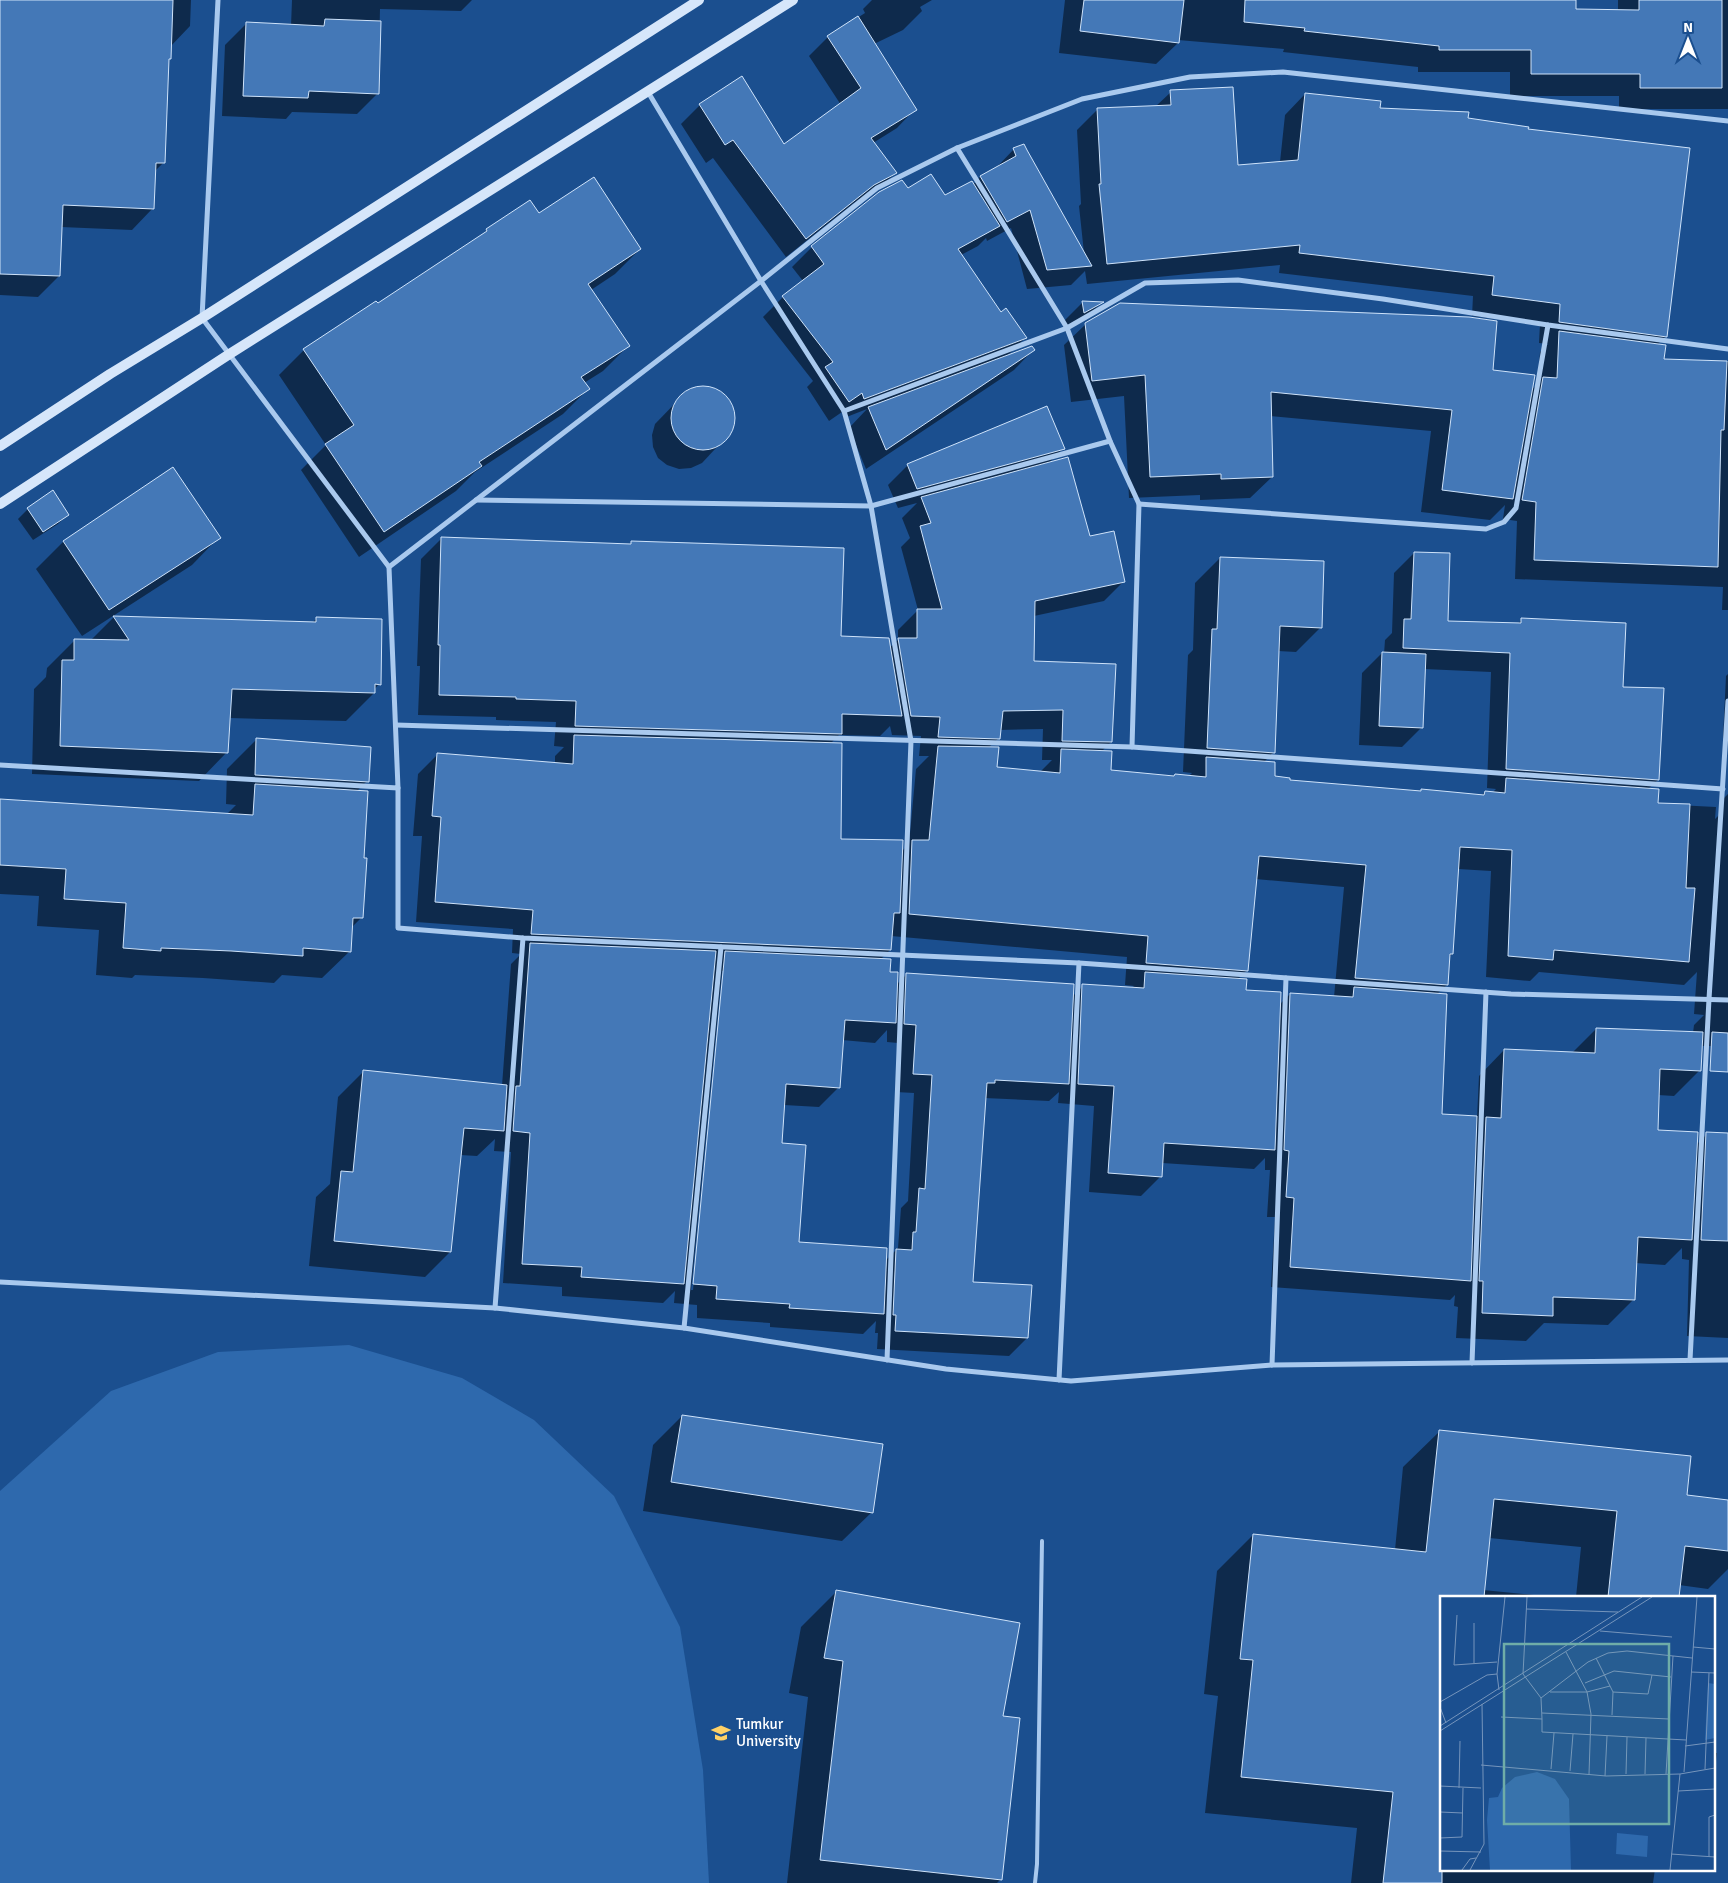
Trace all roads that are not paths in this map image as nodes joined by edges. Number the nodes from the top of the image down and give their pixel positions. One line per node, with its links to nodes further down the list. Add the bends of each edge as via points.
1 (218, 0): 8 (street)
2 (699, 0): 8 (main road)
3 (794, 0): 4 (main road)
4 (648, 92): 7 (street); 12 (main road)
5 (1728, 121): 6 (street, via 1283,72 1190,77 1082,99)
6 (957, 148): 7 (street, via 877,188); 10 (street)
7 (760, 281): 13 (street); 16 (street)
8 (202, 318): 12 (street); 15 (main road)
9 (1548, 325): 10 (street, via 1238,280 1145,283); 11 (street); 18 (street, via 1516,508 1504,522 1486,529)
10 (1067, 328): 13 (street); 14 (street)
11 (1728, 349)
12 (228, 355): 17 (main road); 20 (street)
13 (844, 411): 19 (street)
14 (1110, 441): 18 (street); 19 (street)
15 (0, 446)
16 (476, 500): 19 (street); 20 (street)
17 (0, 504)
18 (1139, 504): 24 (street)
19 (871, 506): 23 (street)
20 (389, 568): 22 (street)
21 (1728, 701): 27 (street)
22 (396, 725): 23 (street); 26 (street)
23 (911, 741): 24 (street); 30 (street)
24 (1132, 747): 27 (street)
25 (0, 765): 26 (street)
26 (398, 788): 28 (street, via 398,928)
27 (1724, 789): 34 (street)
28 (523, 938): 29 (street); 37 (street)
29 (721, 947): 30 (street); 38 (street)
30 (903, 955): 31 (street); 39 (street)
31 (1079, 963): 32 (street); 44 (street)
32 (1286, 978): 33 (street); 43 (street)
33 (1486, 992): 34 (street); 42 (street)
34 (1708, 999): 35 (street); 40 (street)
35 (1728, 1000)
36 (0, 1282): 37 (street)
37 (495, 1308): 38 (street)
38 (684, 1328): 39 (street)
39 (886, 1360): 44 (street)
40 (1690, 1360): 41 (street); 42 (street)
41 (1728, 1360)
42 (1472, 1363): 43 (street)
43 (1272, 1365): 44 (street)
44 (1059, 1380)
45 (1042, 1541): 46 (lane)
46 (1035, 1883)

